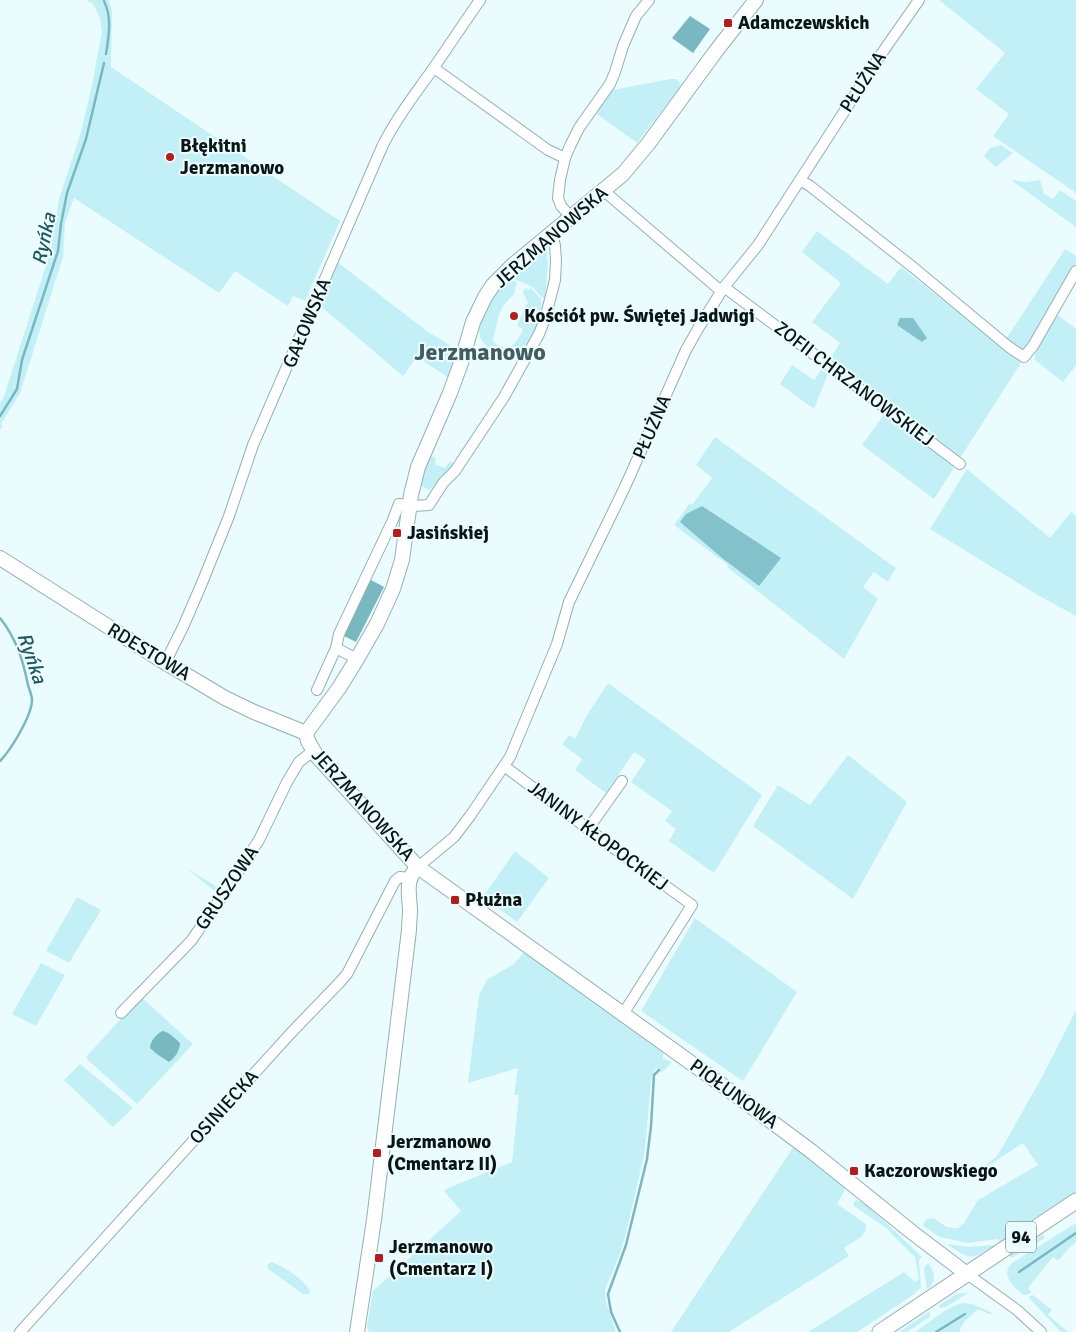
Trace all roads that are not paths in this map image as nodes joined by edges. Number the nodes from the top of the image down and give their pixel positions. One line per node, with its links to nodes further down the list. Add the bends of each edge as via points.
1 (480, 0): 5 (street, GAŁOWSKA)
2 (649, 0): 6 (street, via 636,16 610,84 579,128)
3 (756, 0): 8 (street, JERZMANOWSKA, via 634,162)
4 (919, 0): 7 (street, PŁUŻNA)
5 (434, 68): 6 (street, via 542,146); 18 (street, GAŁOWSKA, via 382,147 254,443 193,606)
6 (565, 158): 9 (street, via 558,198)
7 (800, 180): 11 (street, via 1024,357); 12 (street, PŁUŻNA, via 758,245)
8 (604, 191): 9 (street, JERZMANOWSKA); 12 (street, ZOFII CHRZANOWSKIEJ)
9 (571, 217): 10 (street, JERZMANOWSKA)
10 (550, 235): 14 (street, JERZMANOWSKA, via 501,276 479,308 450,393 418,467); 14 (street, via 555,246 555,280 539,334 504,397 455,471 429,505)
11 (1076, 271)
12 (723, 289): 13 (street, ZOFII CHRZANOWSKIEJ); 22 (street, PŁUŻNA, via 686,350 624,490 569,602 557,644)
13 (960, 464)
14 (409, 505): 16 (street, via 398,504 339,634); 17 (street, JERZMANOWSKA, via 399,573 377,624)
15 (0, 558): 18 (street, RDESTOWA)
16 (336, 648): 17 (street); 19 (street)
17 (357, 659): 20 (street, JERZMANOWSKA)
18 (165, 663): 20 (street, RDESTOWA, via 236,704)
19 (317, 690)
20 (306, 733): 21 (street, JERZMANOWSKA)
21 (313, 750): 25 (street, JERZMANOWSKA, via 404,852); 26 (street, GRUSZOWA, via 299,762 259,840 191,941)
22 (504, 766): 24 (street, JANINY KŁOPOCKIEJ); 25 (street, PŁUŻNA, via 454,837)
23 (622, 781): 24 (street)
24 (588, 829): 27 (street, JANINY KŁOPOCKIEJ, via 692,905)
25 (414, 872): 27 (street, PIOŁUNOWA); 30 (street, OSINIECKA, via 400,877 393,884 347,974); 31 (street, JERZMANOWSKA, via 408,886 408,939)
26 (122, 1013)
27 (623, 1014): 29 (street, PIOŁUNOWA, via 790,1135)
28 (1076, 1201): 29 (main road, 94)
29 (967, 1274): 32 (main road, 94); 33 (street, PIOŁUNOWA, via 1017,1310)
30 (20, 1332)
31 (357, 1332)
32 (880, 1332)
33 (1041, 1332)

